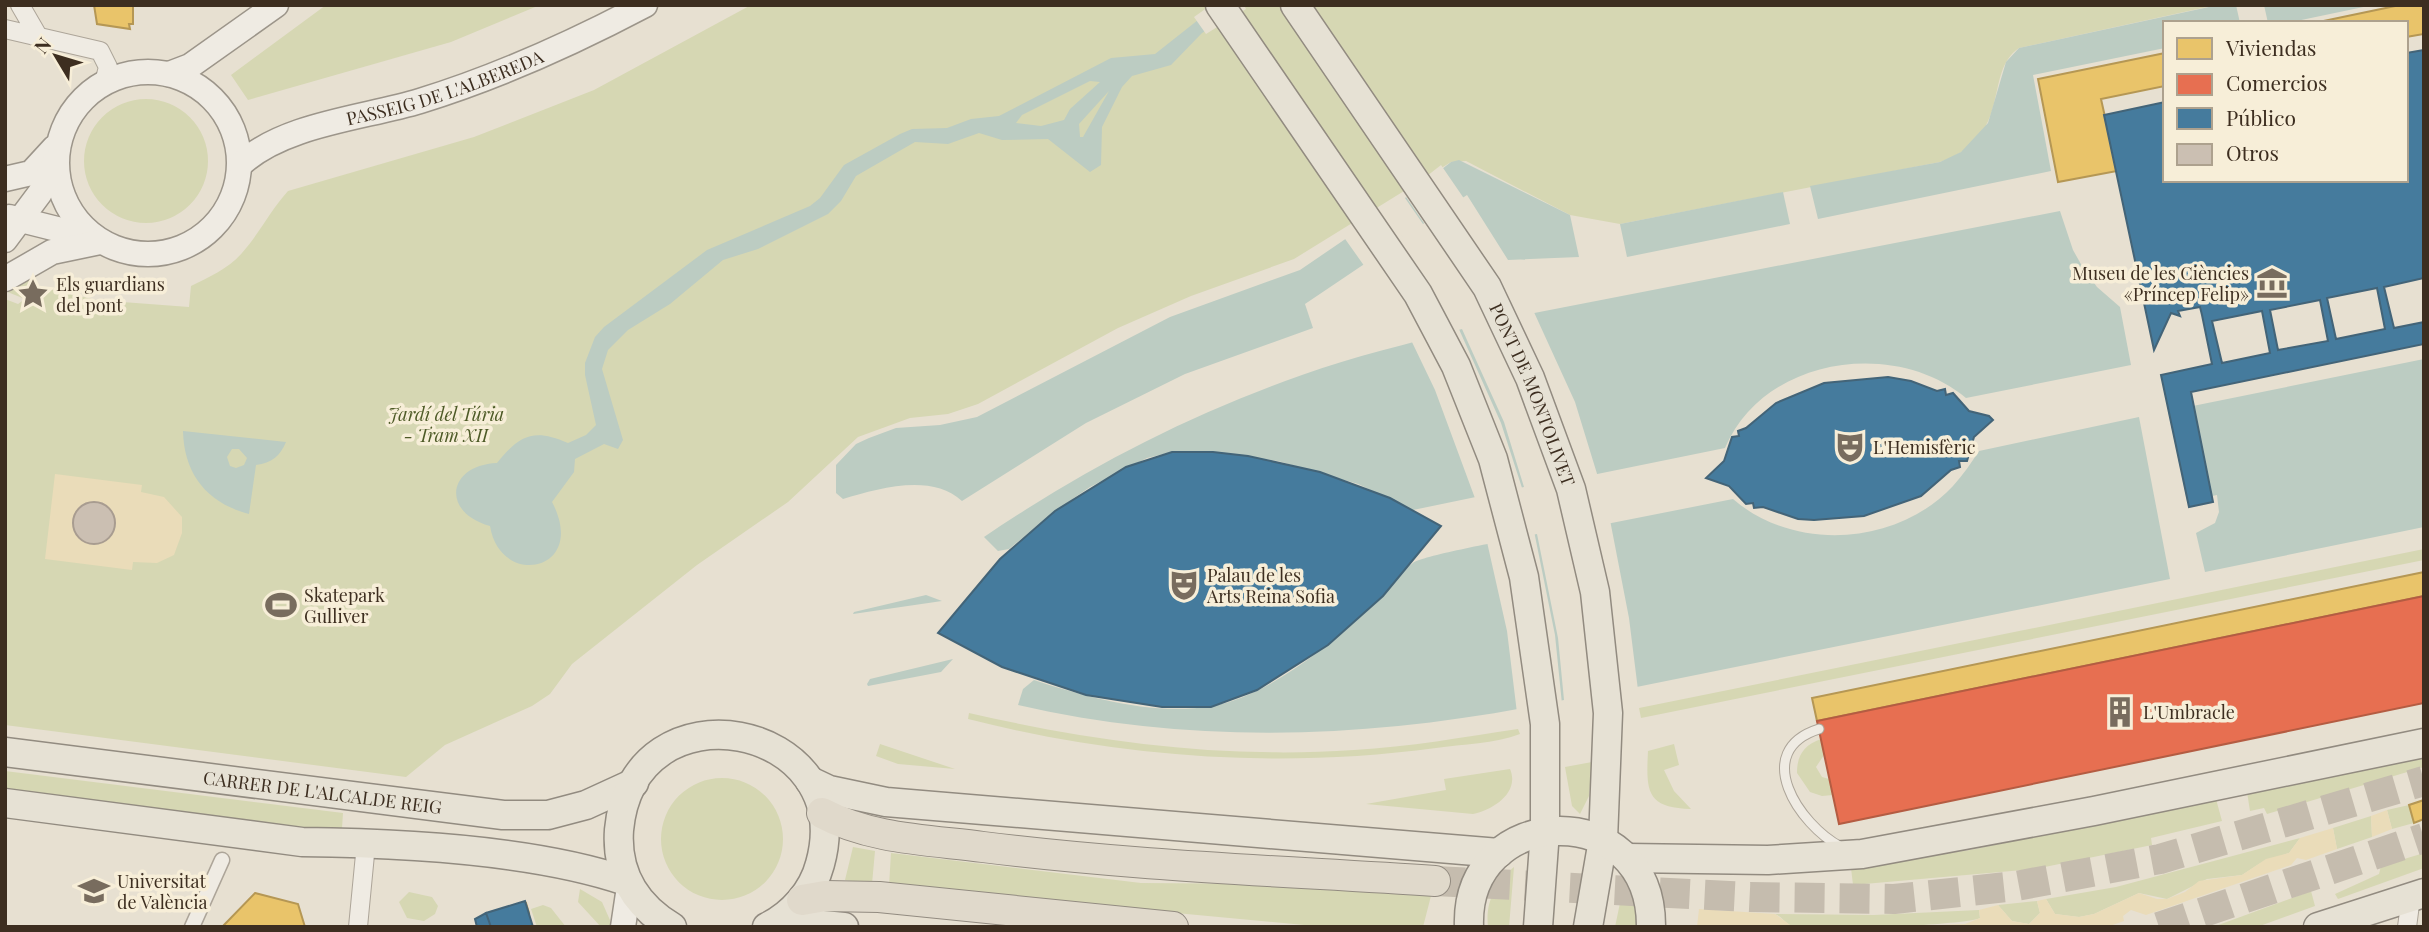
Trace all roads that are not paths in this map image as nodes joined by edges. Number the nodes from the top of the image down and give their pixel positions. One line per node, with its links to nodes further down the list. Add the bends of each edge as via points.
1 (20, 5): 7 (street)
2 (276, 5): 8 (main road, via 190,66)
3 (645, 5): 11 (main road, PASSEIG DE L'ALBEREDA, via 495,74 420,101 293,135 256,151)
4 (1220, 5): 24 (main road, via 1418,294 1455,366 1493,460 1524,577 1545,724)
5 (1295, 5): 25 (main road, PONT DE MONTOLIVET, via 1487,287 1530,378 1574,502 1595,592 1608,713)
6 (5, 29): 7 (street)
7 (38, 36): 9 (street, via 100,51 108,67)
8 (169, 74): 9 (main road, via 133,73); 11 (main road, via 204,90 220,106 231,125)
9 (104, 83): 10 (main road, via 80,102 63,127)
10 (57, 149): 12 (main road, via 31,173); 13 (main road, via 40,193); 15 (main road, via 57,180 64,202)
11 (241, 164): 15 (main road, via 233,195 220,219 201,238 177,250 151,255 124,253)
12 (5, 179)
13 (14, 218): 14 (main road); 15 (main road)
14 (5, 240)
15 (96, 240): 16 (main road, via 51,252)
16 (11, 274)
17 (1819, 729): 28 (lane, via 1789,748 1783,771 1787,784 1824,837)
18 (2424, 743): 28 (main road)
19 (5, 752): 21 (main road, CARRER DE L'ALCALDE REIG, via 503,815 548,815)
20 (810, 781): 21 (main road, via 775,748 757,739 719,733 698,736 663,752); 23 (main road); 27 (main road, via 854,797 886,802)
21 (634, 783): 32 (main road, via 619,836)
22 (5, 803): 26 (main road, via 302,842)
23 (822, 813): 31 (highway, via 884,834 1014,851); 34 (main road, via 823,854)
24 (1545, 831): 25 (main road, via 1575,831); 27 (main road, via 1520,839); 44 (main road)
25 (1603, 840): 29 (main road); 45 (main road, PONT DE MONTOLIVET)
26 (366, 844): 32 (main road, via 487,853 604,874); 38 (street)
27 (1499, 853): 43 (main road, via 1477,881)
28 (1862, 854): 29 (main road, via 1768,860)
29 (1627, 858): 46 (main road, via 1647,892)
30 (222, 860): 37 (street)
31 (1435, 881)
32 (627, 884): 39 (main road); 40 (main road, via 648,910)
33 (2418, 895): 35 (main road); 48 (street)
34 (802, 900): 36 (main road); 42 (highway, via 879,897)
35 (2382, 916): 47 (main road)
36 (772, 925): 41 (main road)
37 (191, 927)
38 (358, 927)
39 (622, 927)
40 (671, 927)
41 (844, 927)
42 (1173, 927)
43 (1469, 927)
44 (1538, 927)
45 (1588, 927)
46 (1651, 927)
47 (2318, 927)
48 (2407, 927)

